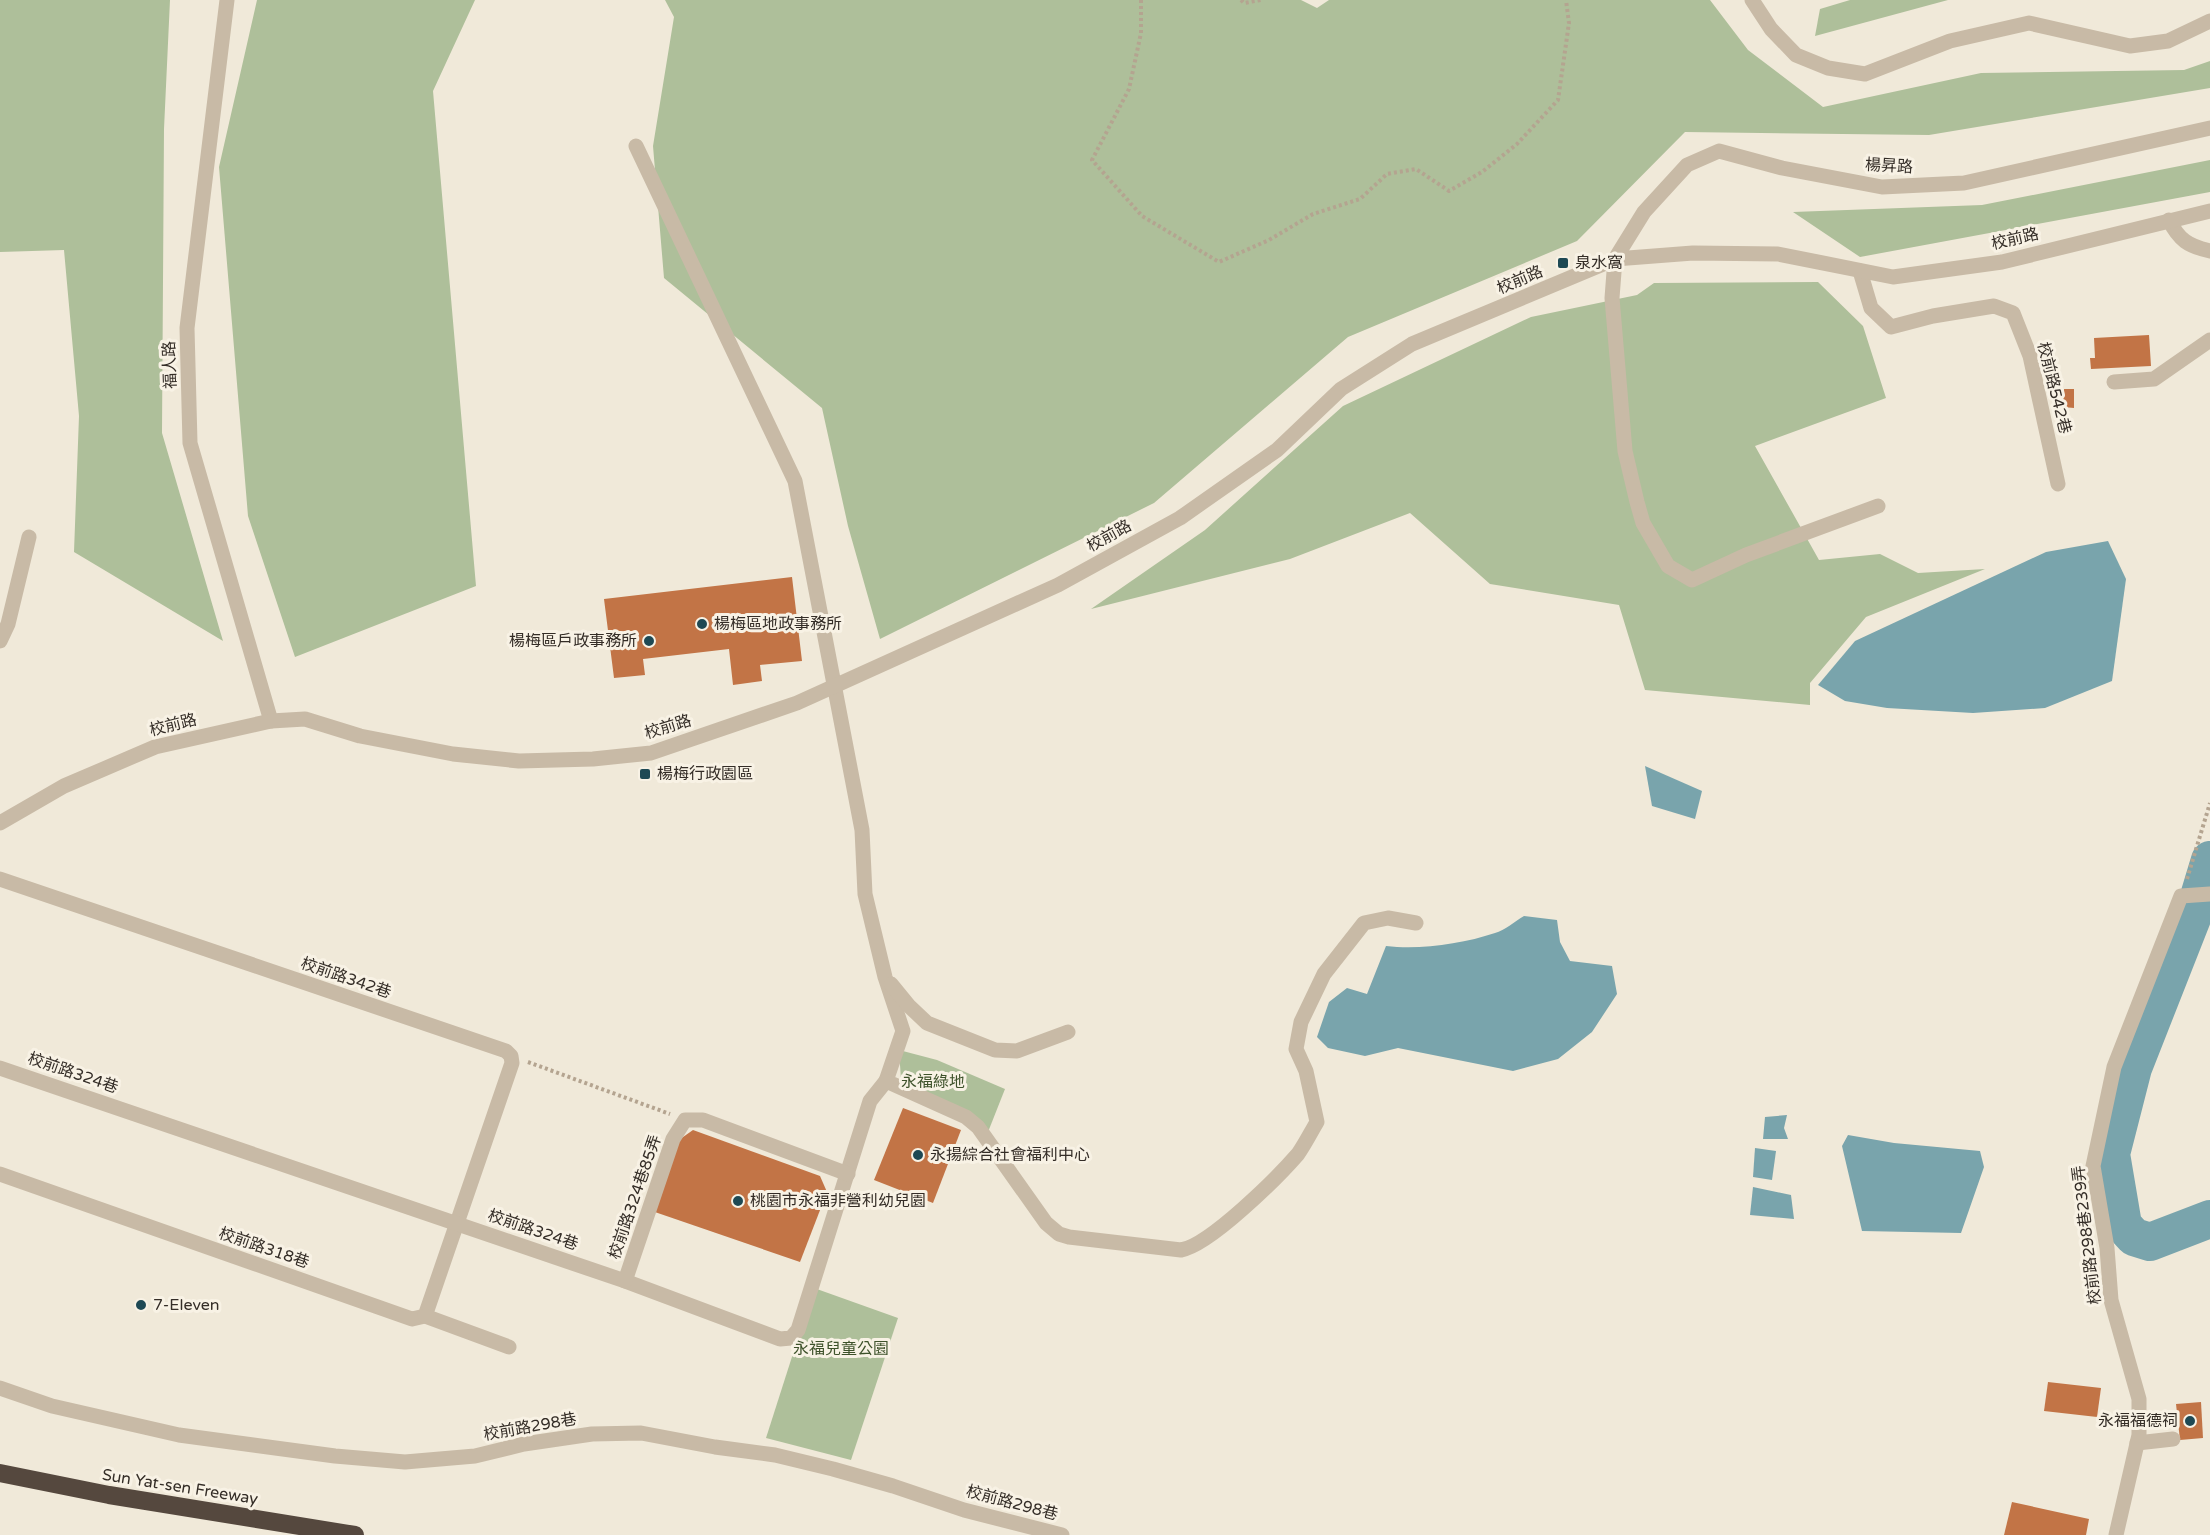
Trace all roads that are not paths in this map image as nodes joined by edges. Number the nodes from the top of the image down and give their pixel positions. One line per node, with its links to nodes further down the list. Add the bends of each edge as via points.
1 (227, 0): 18 (street, 福人路, via 187,328 190,443)
2 (1752, 0): 3 (street, via 1771,29 1796,55 1828,68 1865,74 1950,41 2029,23 2130,46 2168,41)
3 (2210, 21)
4 (2210, 128): 9 (street, 楊昇路, via 1952,184 1882,187 1782,168 1719,151 1687,165 1644,212)
5 (636, 146): 17 (street, 校前路324巷, via 795,481)
6 (2210, 211): 7 (street, 校前路)
7 (2169, 220): 8 (street, via 2177,237 2195,248); 10 (street, 校前路, via 2002,262 1893,277)
8 (2210, 251)
9 (1615, 260): 10 (street, 校前路, via 1693,253 1778,254); 14 (street, via 1612,298 1625,451 1644,523 1668,566 1692,580 1746,555); 17 (street, 校前路, via 1412,344 1341,389 1277,450 1180,518 1058,585)
10 (1860, 271): 13 (street, 校前路542巷, via 1871,308 1891,327 1994,306 2013,313 2030,357)
11 (2210, 340): 12 (street, via 2154,379)
12 (2114, 382)
13 (2058, 484)
14 (1878, 506)
15 (29, 537): 16 (street, via 8,624)
16 (0, 641)
17 (836, 686): 18 (street, 校前路, via 651,753 593,759 519,761 453,754 360,736 305,719); 23 (street, 校前路324巷, via 862,830 865,894)
18 (271, 721): 19 (street, 校前路, via 155,747 64,786)
19 (0, 824)
20 (0, 879): 29 (street, 校前路342巷, via 506,1051 512,1063)
21 (2210, 894): 35 (street, 校前路298巷239弄, via 2181,896 2114,1067 2093,1166 2111,1300 2139,1399)
22 (1416, 923): 26 (street, via 1388,918 1364,923 1324,975 1301,1022 1296,1049 1306,1071 1317,1122 1299,1153 1247,1205 1191,1249 1059,1234 1046,1223 978,1127)
23 (885, 977): 24 (street, via 927,1023 995,1050 1017,1051); 26 (street, 校前路324巷, via 903,1031)
24 (1068, 1032)
25 (0, 1068): 29 (street, 校前路324巷)
26 (886, 1081): 27 (street, 校前路324巷, via 870,1101)
27 (848, 1173): 30 (street, 校前路324巷85弄, via 703,1120 685,1120 673,1140); 30 (street, 校前路324巷, via 798,1330 791,1338 780,1339)
28 (0, 1174): 31 (street, 校前路318巷, via 412,1319)
29 (455, 1223): 30 (street, 校前路324巷); 31 (street)
30 (625, 1281)
31 (424, 1316): 32 (street, 校前路318巷)
32 (509, 1347)
33 (0, 1388): 38 (street, 校前路298巷, via 52,1406 179,1435 405,1462 475,1456 524,1443 592,1434 641,1433 775,1455)
34 (2173, 1438): 35 (street)
35 (2137, 1443): 39 (street, 校前路298巷239弄)
36 (0, 1473): 37 (highway, Sun Yat-sen Freeway)
37 (355, 1535)
38 (1062, 1535)
39 (2116, 1535)

